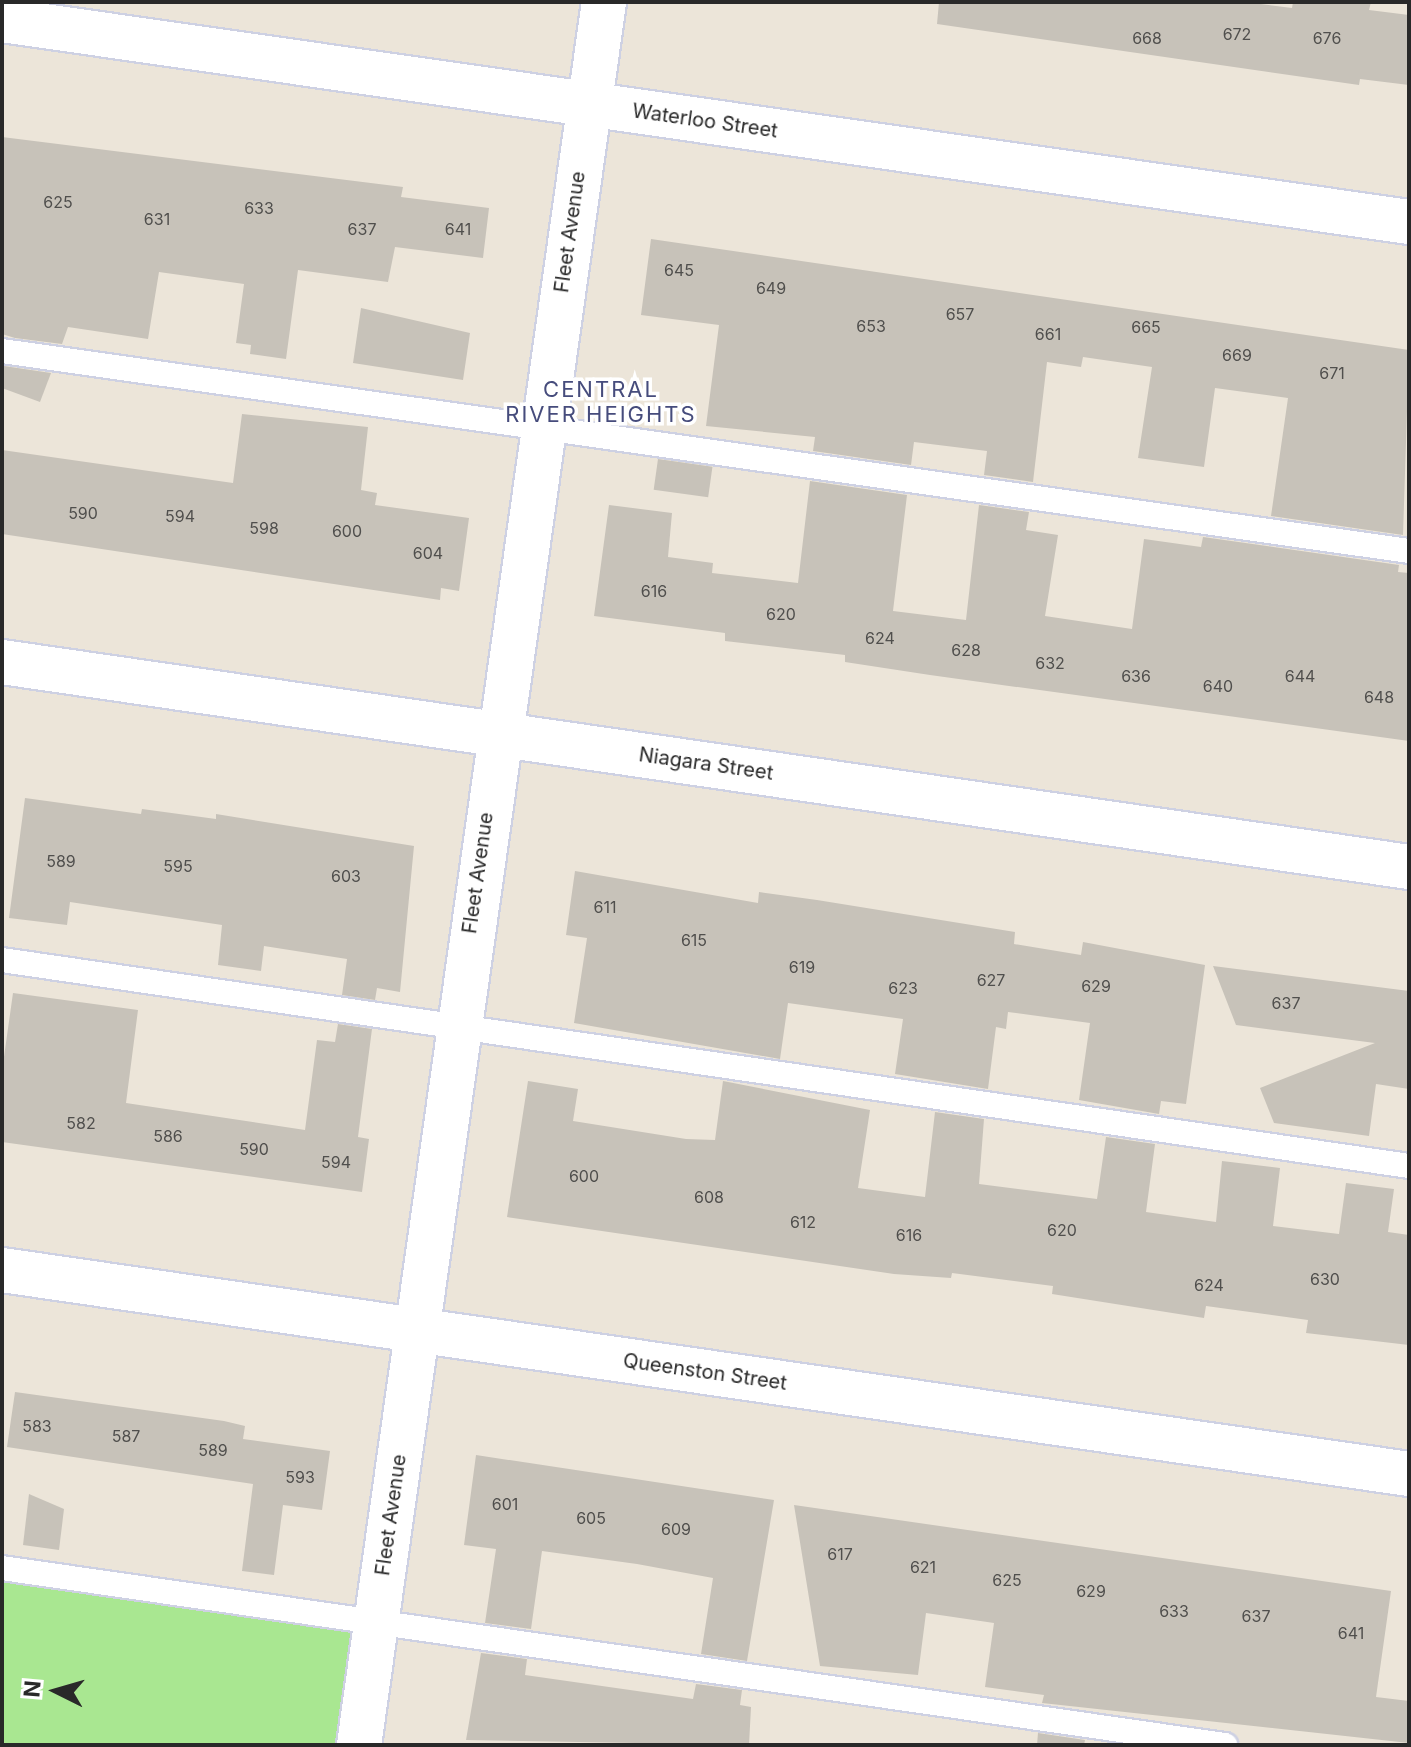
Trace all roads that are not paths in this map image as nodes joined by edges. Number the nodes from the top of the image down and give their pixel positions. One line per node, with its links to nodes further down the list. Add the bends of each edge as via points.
1 (604, 2): 3 (street, Fleet Avenue)
2 (2, 20): 3 (street, Waterloo Street)
3 (590, 104): 4 (street, Waterloo Street); 6 (street, Fleet Avenue)
4 (1409, 222)
5 (2, 351): 6 (lane)
6 (542, 428): 7 (lane); 9 (street, Fleet Avenue)
7 (1409, 551)
8 (2, 662): 9 (street, Niagara Street)
9 (497, 734): 10 (street, Niagara Street); 12 (street, Fleet Avenue)
10 (1409, 867)
11 (2, 960): 12 (lane)
12 (457, 1025): 13 (lane); 15 (street, Fleet Avenue)
13 (1409, 1166)
14 (2, 1270): 15 (street, Queenston Street)
15 (416, 1331): 16 (street, Queenston Street); 18 (street, Fleet Avenue)
16 (1409, 1474)
17 (2, 1568): 18 (lane)
18 (376, 1622): 19 (street, Fleet Avenue); 20 (lane)
19 (359, 1745)
20 (1225, 1745)

